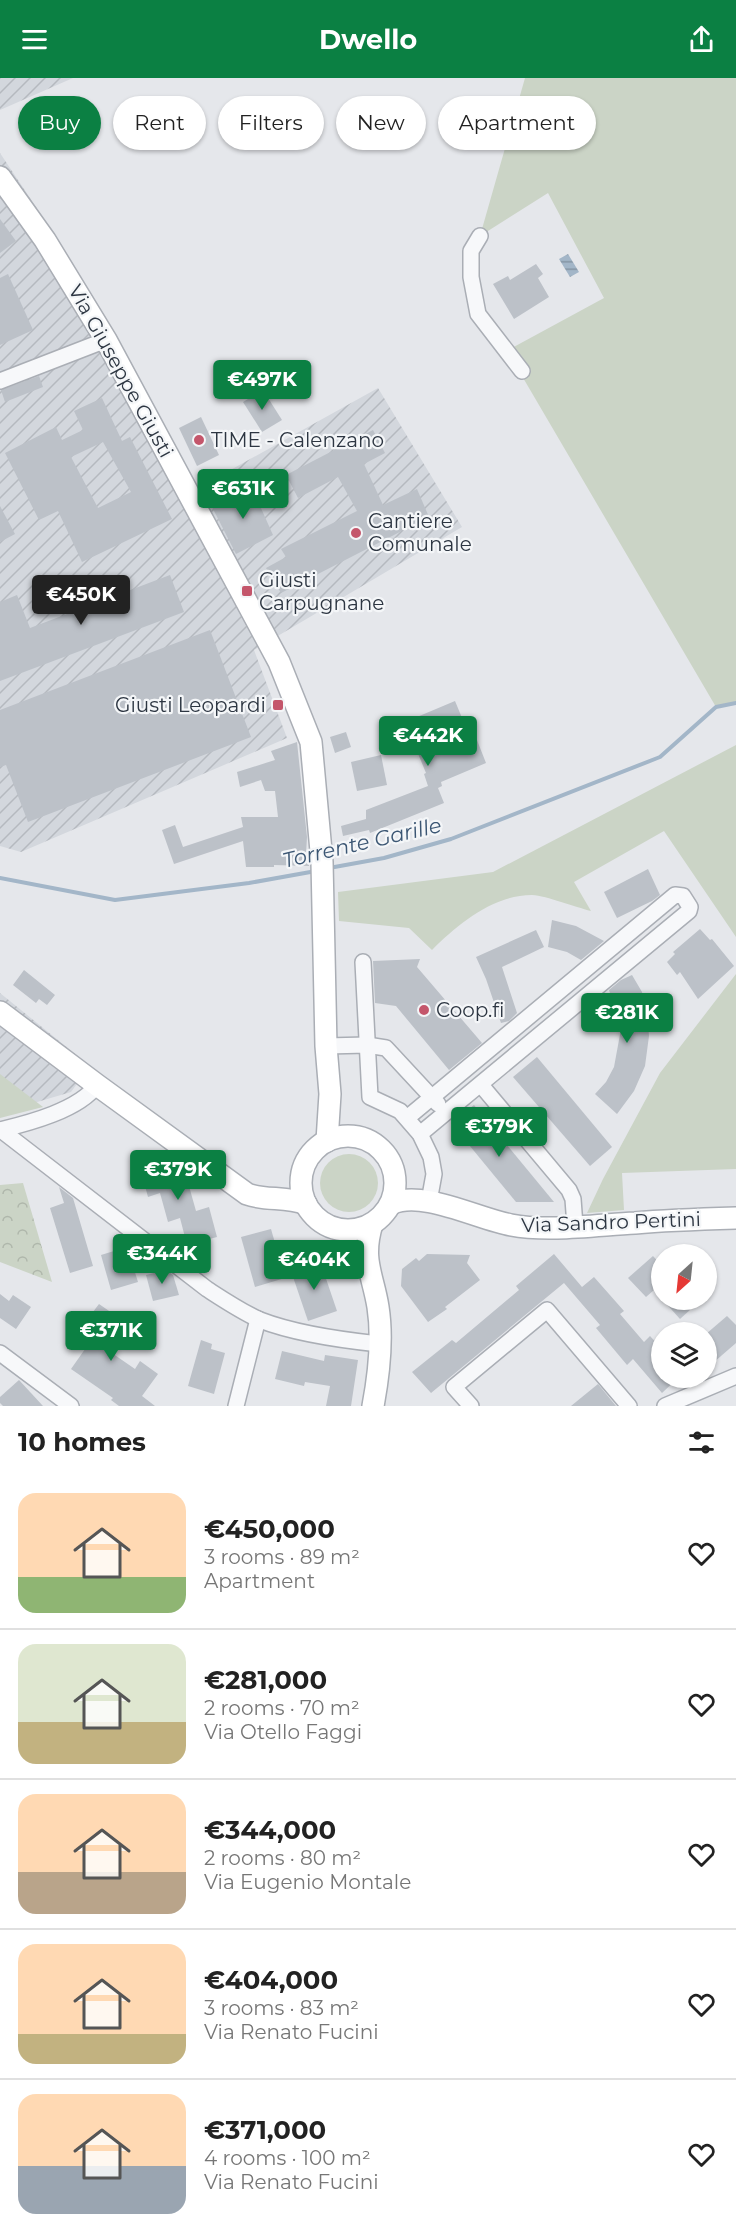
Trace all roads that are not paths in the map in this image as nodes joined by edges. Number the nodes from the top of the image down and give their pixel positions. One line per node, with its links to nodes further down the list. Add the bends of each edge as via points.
1 (0, 177): 3 (street, Via Giuseppe Giusti, via 45,240)
2 (480, 236): 4 (street, via 471,251 478,314)
3 (106, 340): 5 (street); 10 (street, Via Giuseppe Giusti, via 279,662 310,742 322,862)
4 (522, 371)
5 (0, 381)
6 (363, 962): 9 (street)
7 (0, 1012): 13 (street)
8 (501, 1041): 11 (street); 11 (street, via 675,895 683,896 689,911); 15 (street)
9 (367, 1045): 10 (street); 15 (street, via 386,1048); 17 (street, via 370,1096)
10 (326, 1046): 14 (street, Via Giuseppe Giusti)
11 (514, 1056): 12 (street)
12 (481, 1084): 16 (street); 31 (street, via 568,1190 573,1199)
13 (97, 1085): 18 (street, via 62,1110); 25 (street, via 232,1184 257,1197)
14 (330, 1094): 20 (street, Via Giuseppe Giusti); 21 (street, Via Giuseppe Giusti)
15 (432, 1097): 16 (street); 17 (street)
16 (446, 1113): 19 (street)
17 (407, 1118): 19 (street)
18 (0, 1130): 34 (street, via 207,1289)
19 (420, 1134): 24 (street, via 434,1174)
20 (355, 1136): 21 (street); 23 (street, Via Giuseppe Giusti, via 386,1155)
21 (327, 1141): 22 (street, via 308,1159)
22 (303, 1170): 25 (street, via 293,1184); 26 (street)
23 (394, 1172): 24 (street, Via Sandro Pertini); 27 (street, via 396,1183)
24 (430, 1196): 28 (street, Via Sandro Pertini)
25 (268, 1198): 26 (street)
26 (306, 1204): 32 (street, via 321,1221)
27 (391, 1204): 28 (street, Via Sandro Pertini, via 416,1200); 30 (street)
28 (452, 1208): 31 (street, Via Sandro Pertini, via 512,1225)
29 (736, 1218): 31 (street, Via Sandro Pertini)
30 (372, 1224): 32 (street); 33 (street)
31 (575, 1226)
32 (342, 1230): 33 (street)
33 (367, 1261): 35 (street, via 378,1308)
34 (258, 1319): 35 (street, via 347,1341); 39 (street)
35 (379, 1344): 40 (street)
36 (2, 1357): 38 (street)
37 (736, 1376): 43 (street)
38 (71, 1406)
39 (236, 1406)
40 (373, 1406)
41 (471, 1406): 42 (street, via 454,1387 547,1310)
42 (629, 1406)
43 (665, 1406)

